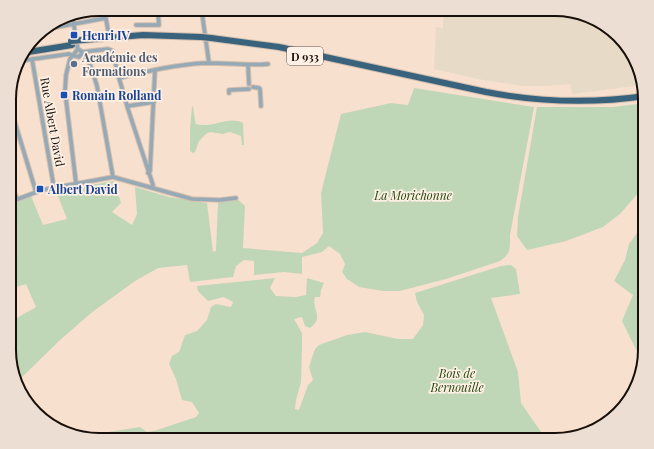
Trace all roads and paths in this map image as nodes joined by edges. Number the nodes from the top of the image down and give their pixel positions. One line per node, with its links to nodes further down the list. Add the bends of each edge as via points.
1 (105, 16): 5 (street); 8 (street)
2 (158, 16): 6 (street, via 159,25)
3 (202, 16): 15 (street)
4 (73, 20): 5 (street)
5 (74, 24): 7 (street); 12 (street)
6 (136, 25)
7 (57, 28)
8 (108, 30)
9 (71, 43): 10 (highway, D 933); 11 (highway, D 933); 25 (highway, D 933, bridge, via 211,39 484,95)
10 (35, 47)
11 (32, 51)
12 (75, 54): 13 (street); 19 (street, via 112,49); 30 (street, via 85,56 97,86); 31 (street, via 70,59 65,91)
13 (32, 59): 14 (street); 32 (street, Rue Albert David)
14 (26, 60)
15 (209, 63): 17 (street); 18 (street)
16 (268, 64): 17 (street)
17 (248, 66): 20 (street)
18 (154, 70): 19 (street); 24 (street)
19 (119, 78): 26 (street)
20 (250, 87): 21 (street, via 229,90); 27 (street, via 260,89)
21 (229, 93)
22 (638, 97): 25 (highway, D 933)
23 (638, 101): 25 (highway, D 933, via 588,105)
24 (154, 102): 26 (street); 29 (street)
25 (541, 102)
26 (128, 106): 29 (street)
27 (261, 106)
28 (16, 126): 34 (street)
29 (148, 173): 33 (street)
30 (113, 177): 31 (street); 33 (street)
31 (76, 183): 32 (street)
32 (54, 188): 34 (street)
33 (152, 188): 35 (street, via 192,199)
34 (36, 192): 36 (street)
35 (236, 198)
36 (17, 199)

